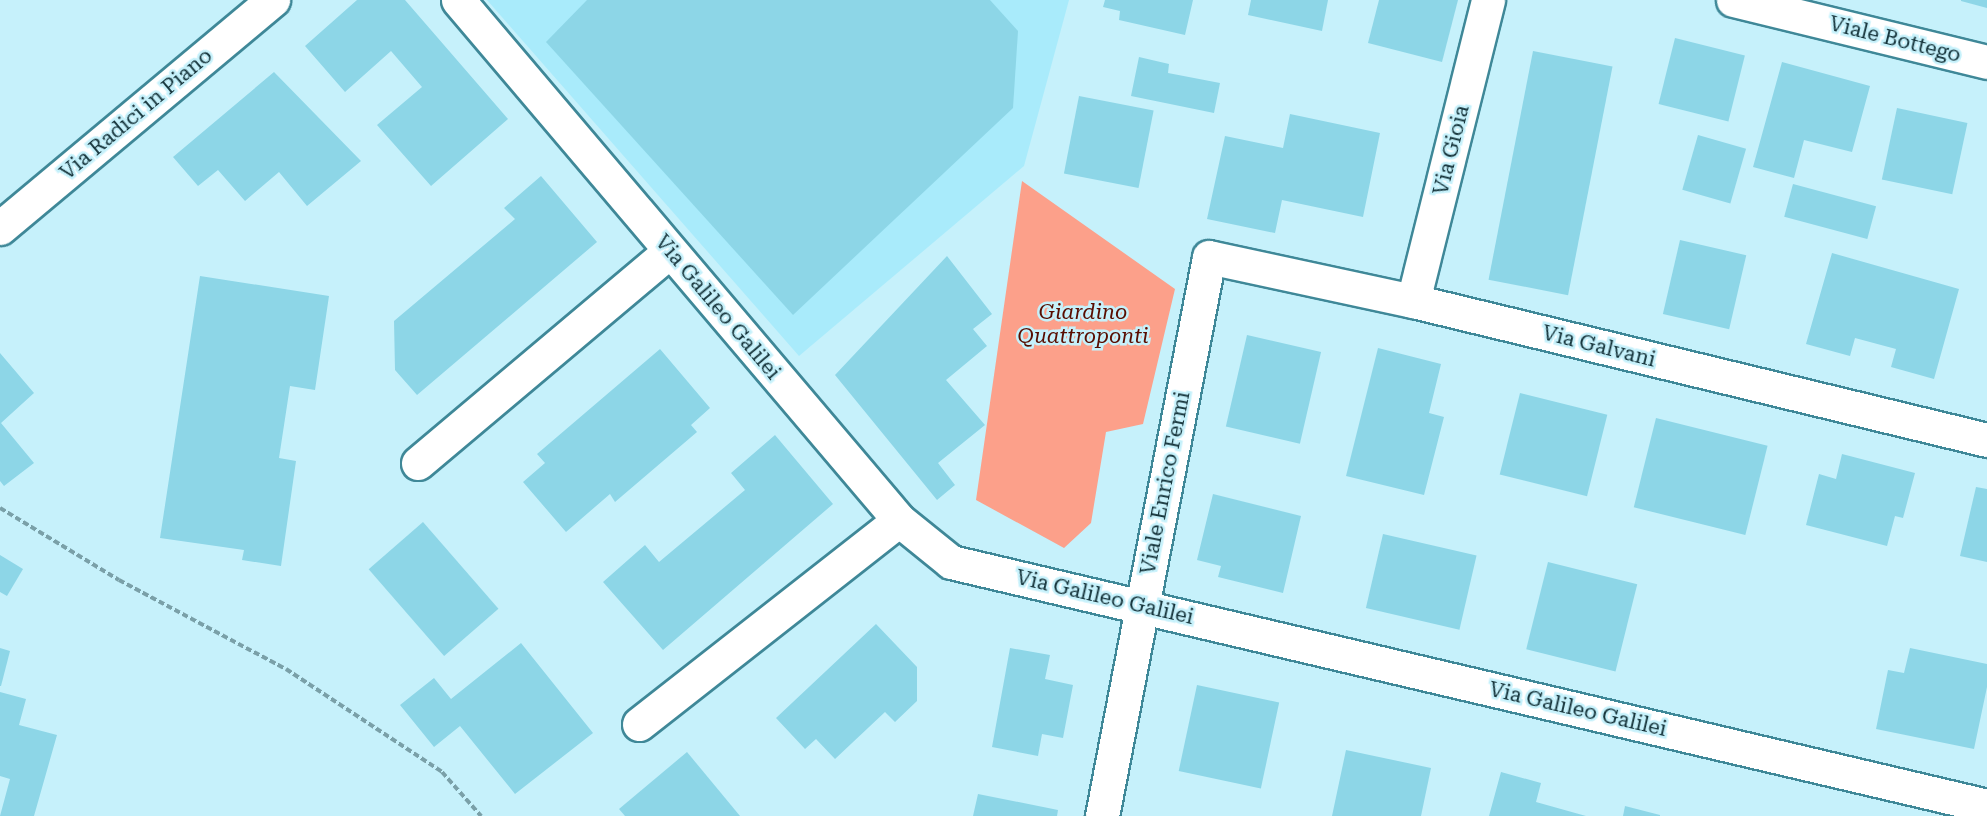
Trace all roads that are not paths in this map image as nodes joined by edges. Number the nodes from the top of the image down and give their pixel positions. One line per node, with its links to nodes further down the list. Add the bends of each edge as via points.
1 (273, 0): 6 (street, Via Radici in Piano)
2 (458, 0): 7 (street, Via Galileo Galilei)
3 (1488, 0): 9 (street, Via Gioia)
4 (1734, 0): 5 (street, Viale Bottego)
5 (1987, 62)
6 (0, 228)
7 (670, 250): 11 (street); 12 (street, Via Galileo Galilei)
8 (1209, 257): 9 (street, Via Galvani); 13 (street, Viale Enrico Fermi)
9 (1413, 301): 10 (street, Via Galvani)
10 (1987, 440)
11 (418, 463)
12 (899, 520): 13 (street, Via Galileo Galilei, via 951,562); 14 (street)
13 (1142, 605): 15 (street, Via Galileo Galilei); 16 (street, Viale Enrico Fermi)
14 (639, 724)
15 (1987, 806)
16 (1102, 816)

